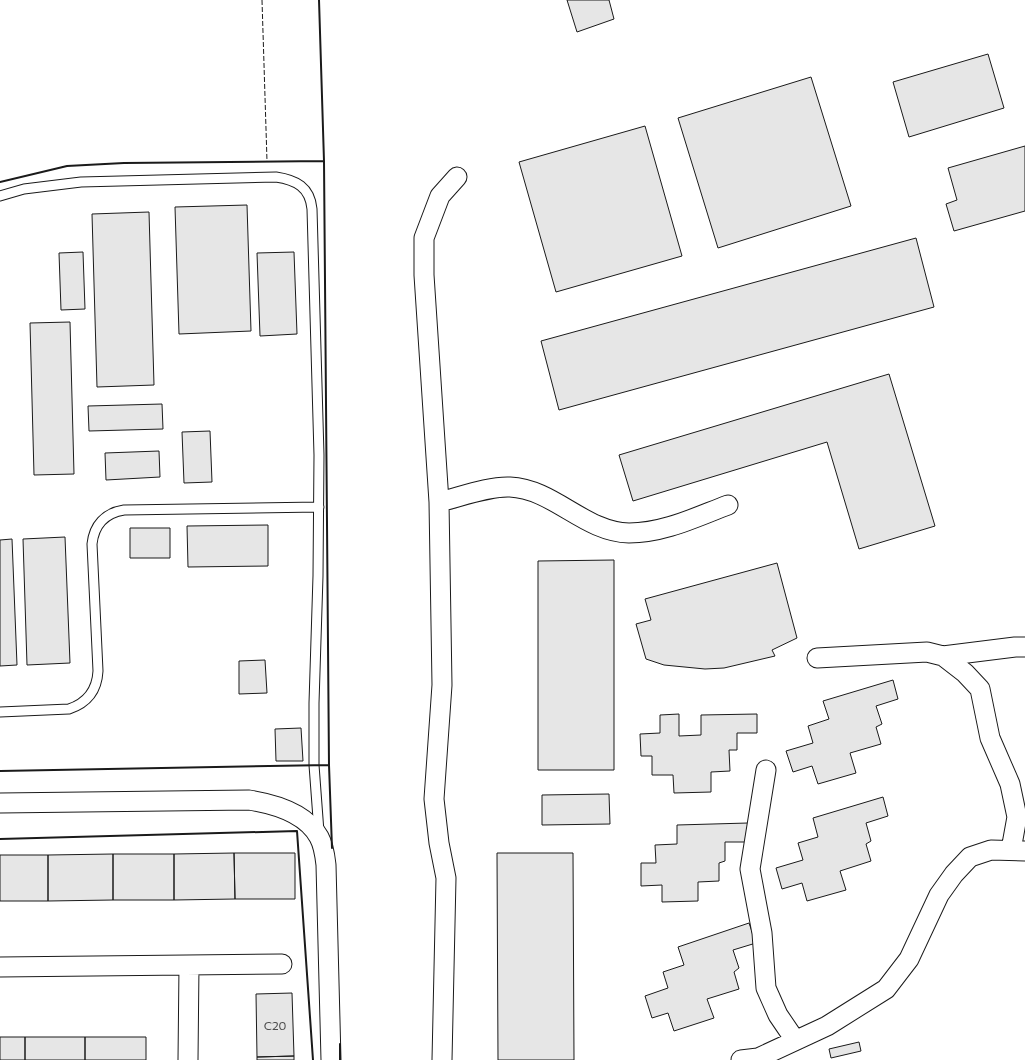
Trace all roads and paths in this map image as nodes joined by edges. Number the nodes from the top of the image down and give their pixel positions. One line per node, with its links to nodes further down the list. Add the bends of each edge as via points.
1 (457, 177): 3 (street, via 440,196 424,238)
2 (0, 196): 5 (lane, via 24,189 81,182 276,176 287,178 302,187 308,193 312,209)
3 (438, 502): 4 (street, via 511,487 537,493 596,526 628,533 664,529); 21 (street, via 442,685 434,799 446,878)
4 (728, 505)
5 (319, 507): 9 (lane, via 124,510 108,515 96,527 92,544 98,671 95,688 84,702 68,709); 12 (lane, via 314,703 314,765)
6 (1025, 647): 7 (street)
7 (943, 656): 8 (street, via 927,652); 13 (street, via 980,689 990,738 1010,784 1017,818)
8 (817, 658)
9 (0, 712)
10 (766, 770): 17 (street, via 750,869 762,934 766,988 778,1015)
11 (0, 803): 12 (street, via 249,800 276,806 301,818 312,827)
12 (319, 838): 20 (street, via 324,849 327,881)
13 (1018, 850): 17 (street, via 991,850 970,857 939,895 909,959 886,989 827,1026)
14 (282, 964): 15 (street)
15 (189, 966): 16 (street); 19 (street)
16 (0, 967)
17 (795, 1040): 18 (street)
18 (754, 1059)
19 (188, 1060)
20 (331, 1060)
21 (442, 1060)

